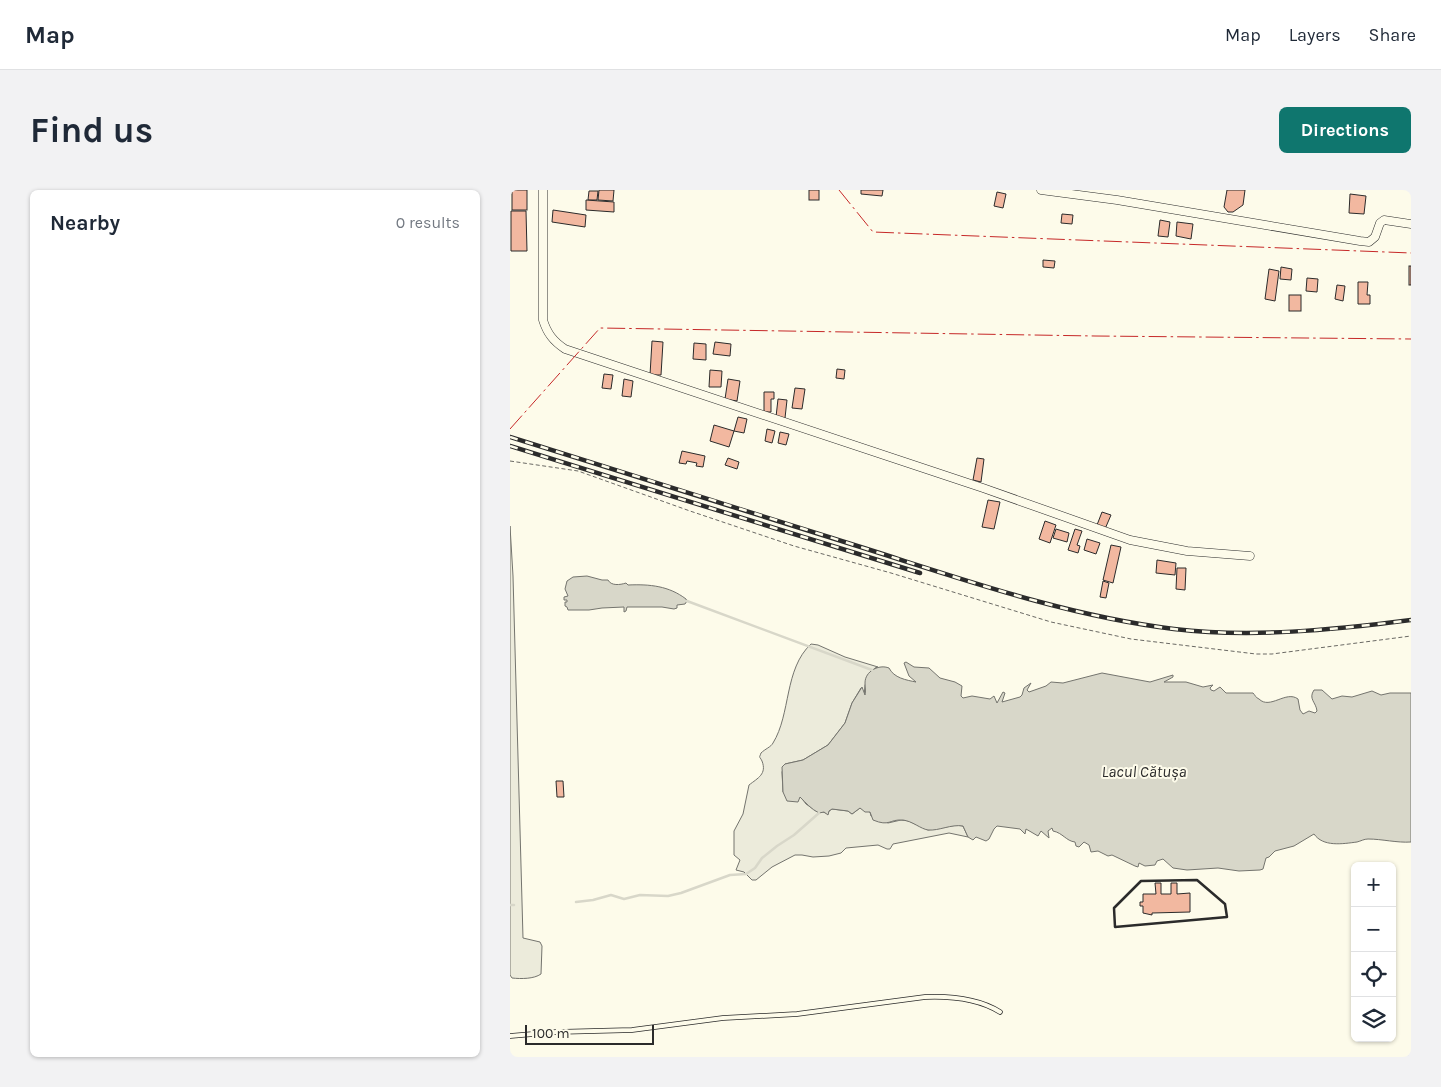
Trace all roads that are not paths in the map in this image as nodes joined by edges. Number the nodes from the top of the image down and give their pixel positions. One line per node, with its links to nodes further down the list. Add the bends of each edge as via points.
1 (543, 190): 4 (street, via 543,320 556,343 565,349 1130,540 1187,551)
2 (1041, 190): 3 (street, via 1369,242 1384,220)
3 (1411, 224)
4 (1250, 556)
5 (1000, 1012): 6 (lane, via 980,1003 925,997 797,1014 723,1018 632,1030)
6 (510, 1036)

